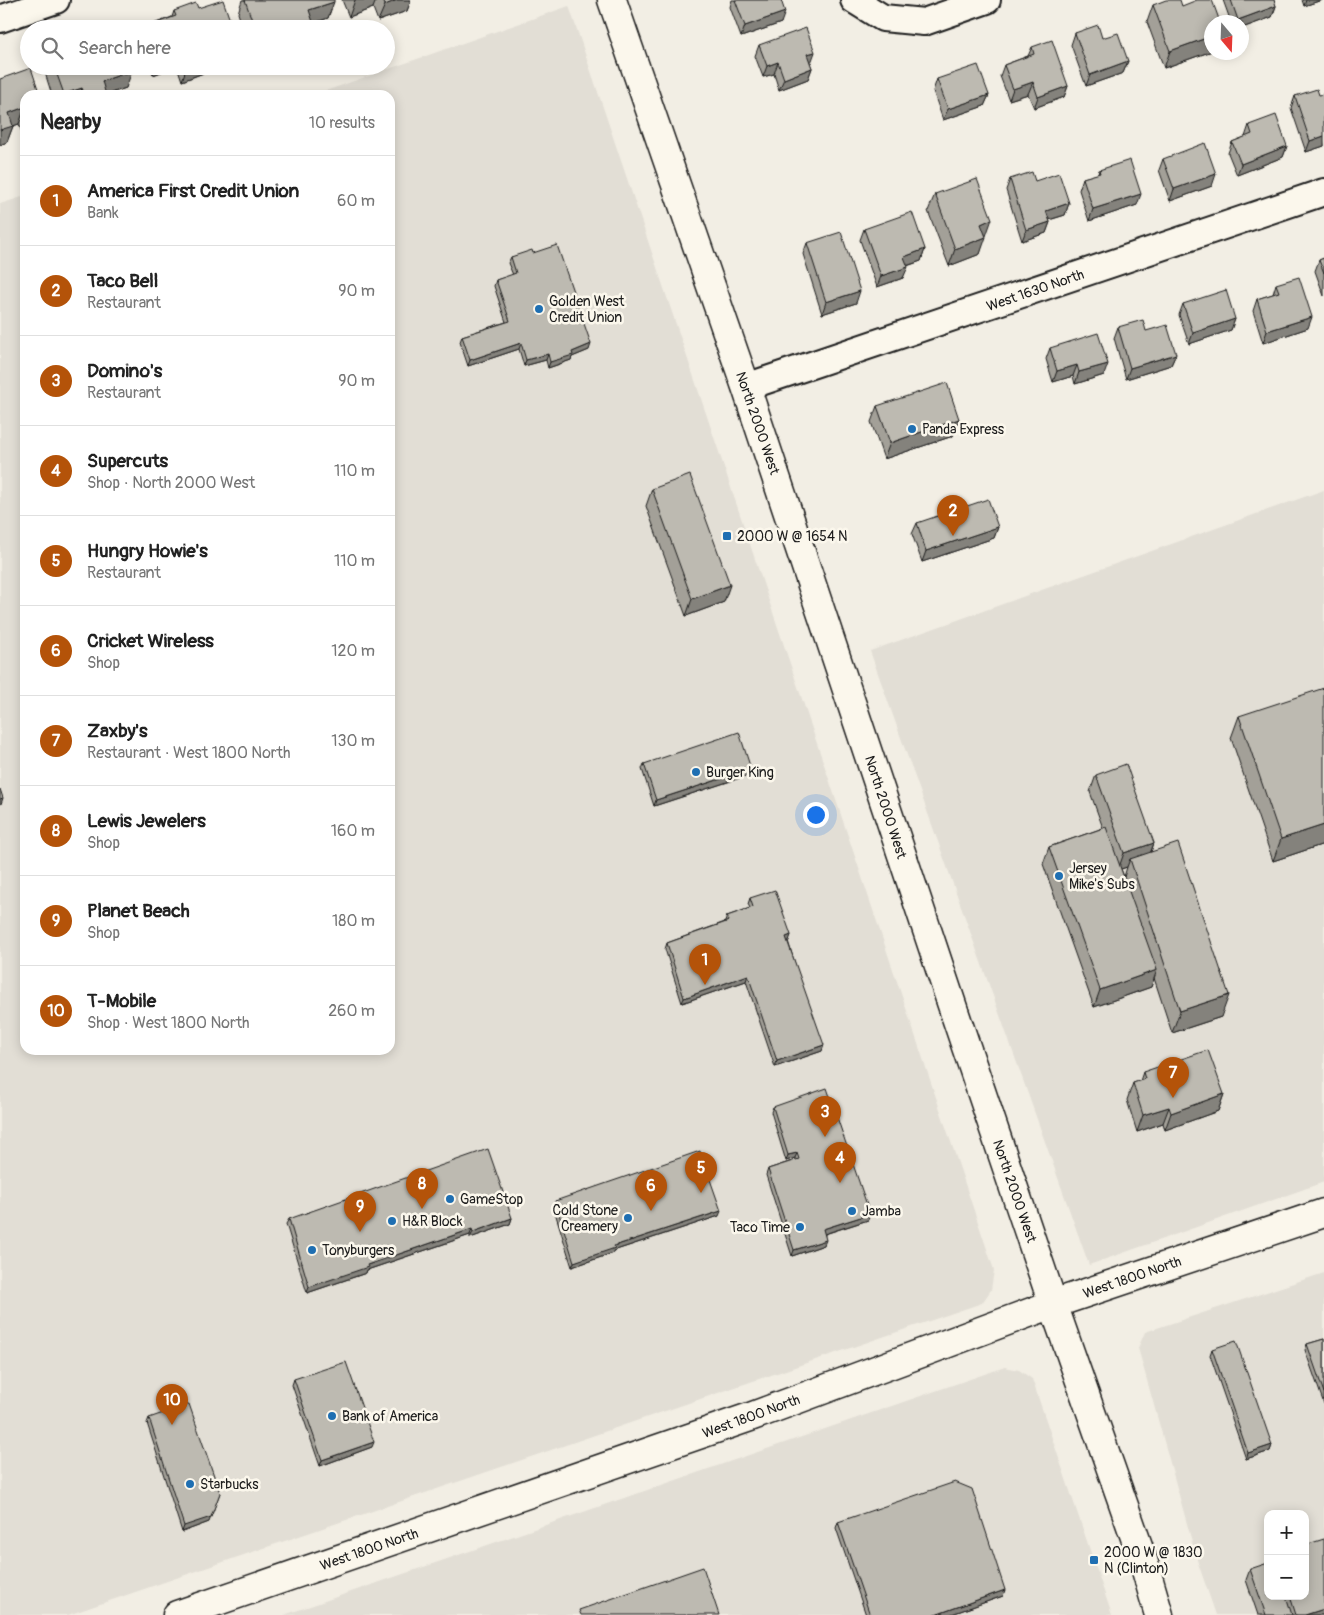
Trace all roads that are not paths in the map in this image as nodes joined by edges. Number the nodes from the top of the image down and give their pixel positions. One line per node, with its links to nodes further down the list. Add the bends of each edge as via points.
1 (56, 0): 5 (street)
2 (612, 0): 7 (main road, North 2000 West)
3 (854, 0): 4 (street, via 884,18 924,22)
4 (987, 0)
5 (6, 12)
6 (1324, 192): 7 (street, West 1630 North)
7 (746, 387): 9 (main road, North 2000 West)
8 (1324, 1213): 9 (main road, West 1800 North)
9 (1053, 1304): 10 (main road, West 1800 North, via 750,1418); 11 (main road, North 2000 West, via 1143,1560)
10 (177, 1615)
11 (1159, 1615)

